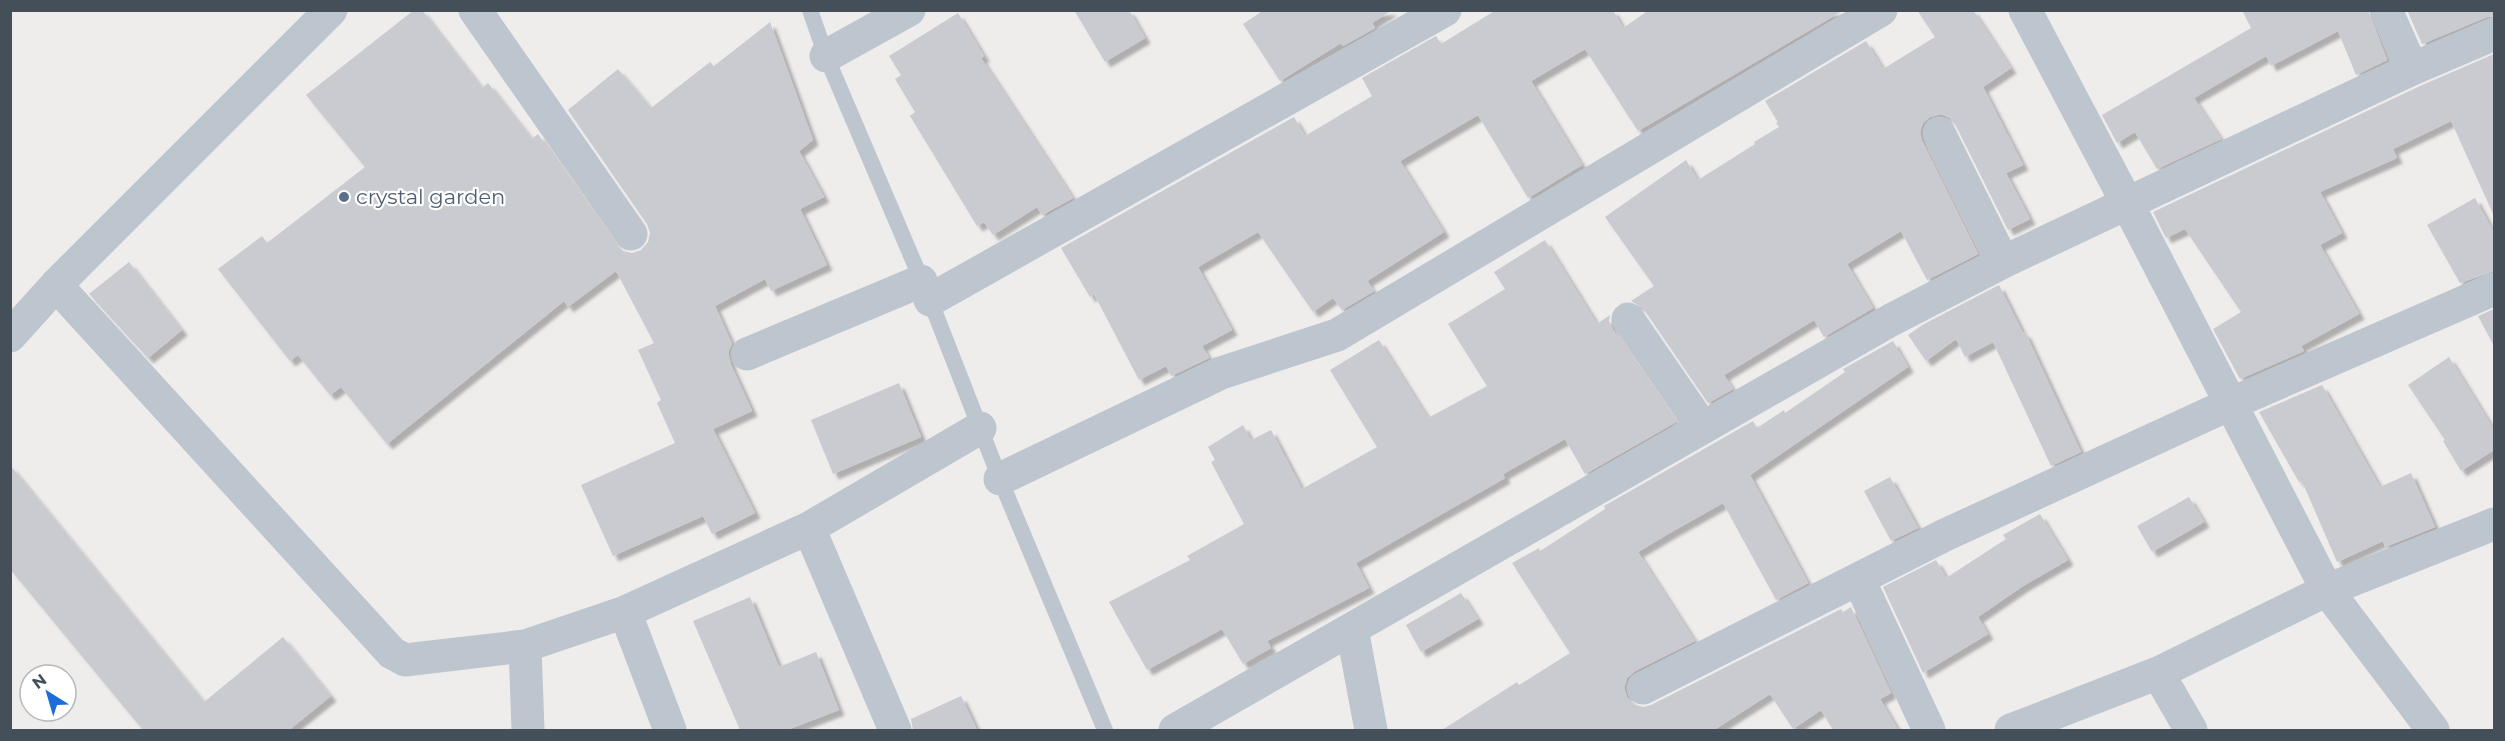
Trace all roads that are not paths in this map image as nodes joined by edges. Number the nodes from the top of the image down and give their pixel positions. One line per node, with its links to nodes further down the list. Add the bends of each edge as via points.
1 (331, 10): 16 (street)
2 (475, 10): 14 (street)
3 (810, 10): 10 (lane)
4 (909, 10): 10 (street)
5 (1445, 10): 17 (street)
6 (1881, 10): 25 (street, via 1337,335 1221,373)
7 (2025, 10): 13 (street)
8 (2386, 10): 11 (street)
9 (2494, 34): 11 (street)
10 (826, 56): 17 (lane)
11 (2412, 69): 13 (street)
12 (1939, 133): 15 (street)
13 (2127, 203): 15 (street); 22 (street)
14 (631, 234)
15 (2003, 262): 24 (street, via 1891,320)
16 (56, 285): 20 (street); 32 (street, via 392,653 405,660 417,660)
17 (926, 290): 21 (street); 23 (lane)
18 (2494, 290): 22 (street)
19 (1628, 319): 24 (street)
20 (10, 336)
21 (747, 354)
22 (2230, 404): 28 (street, via 1945,535); 29 (street)
23 (980, 428): 25 (lane); 27 (street)
24 (1703, 428): 31 (street)
25 (1000, 478): 38 (lane)
26 (2494, 524): 29 (street)
27 (809, 528): 30 (street); 37 (street)
28 (1859, 580): 34 (street); 41 (street)
29 (2327, 590): 33 (street); 44 (street)
30 (625, 612): 32 (street); 36 (street)
31 (1352, 629): 39 (street); 40 (street)
32 (525, 646): 35 (street)
33 (2158, 673): 42 (street); 43 (street)
34 (1643, 688)
35 (528, 730)
36 (670, 730)
37 (896, 730)
38 (1105, 730)
39 (1175, 730)
40 (1371, 730)
41 (1929, 730)
42 (2011, 730)
43 (2191, 730)
44 (2433, 730)

